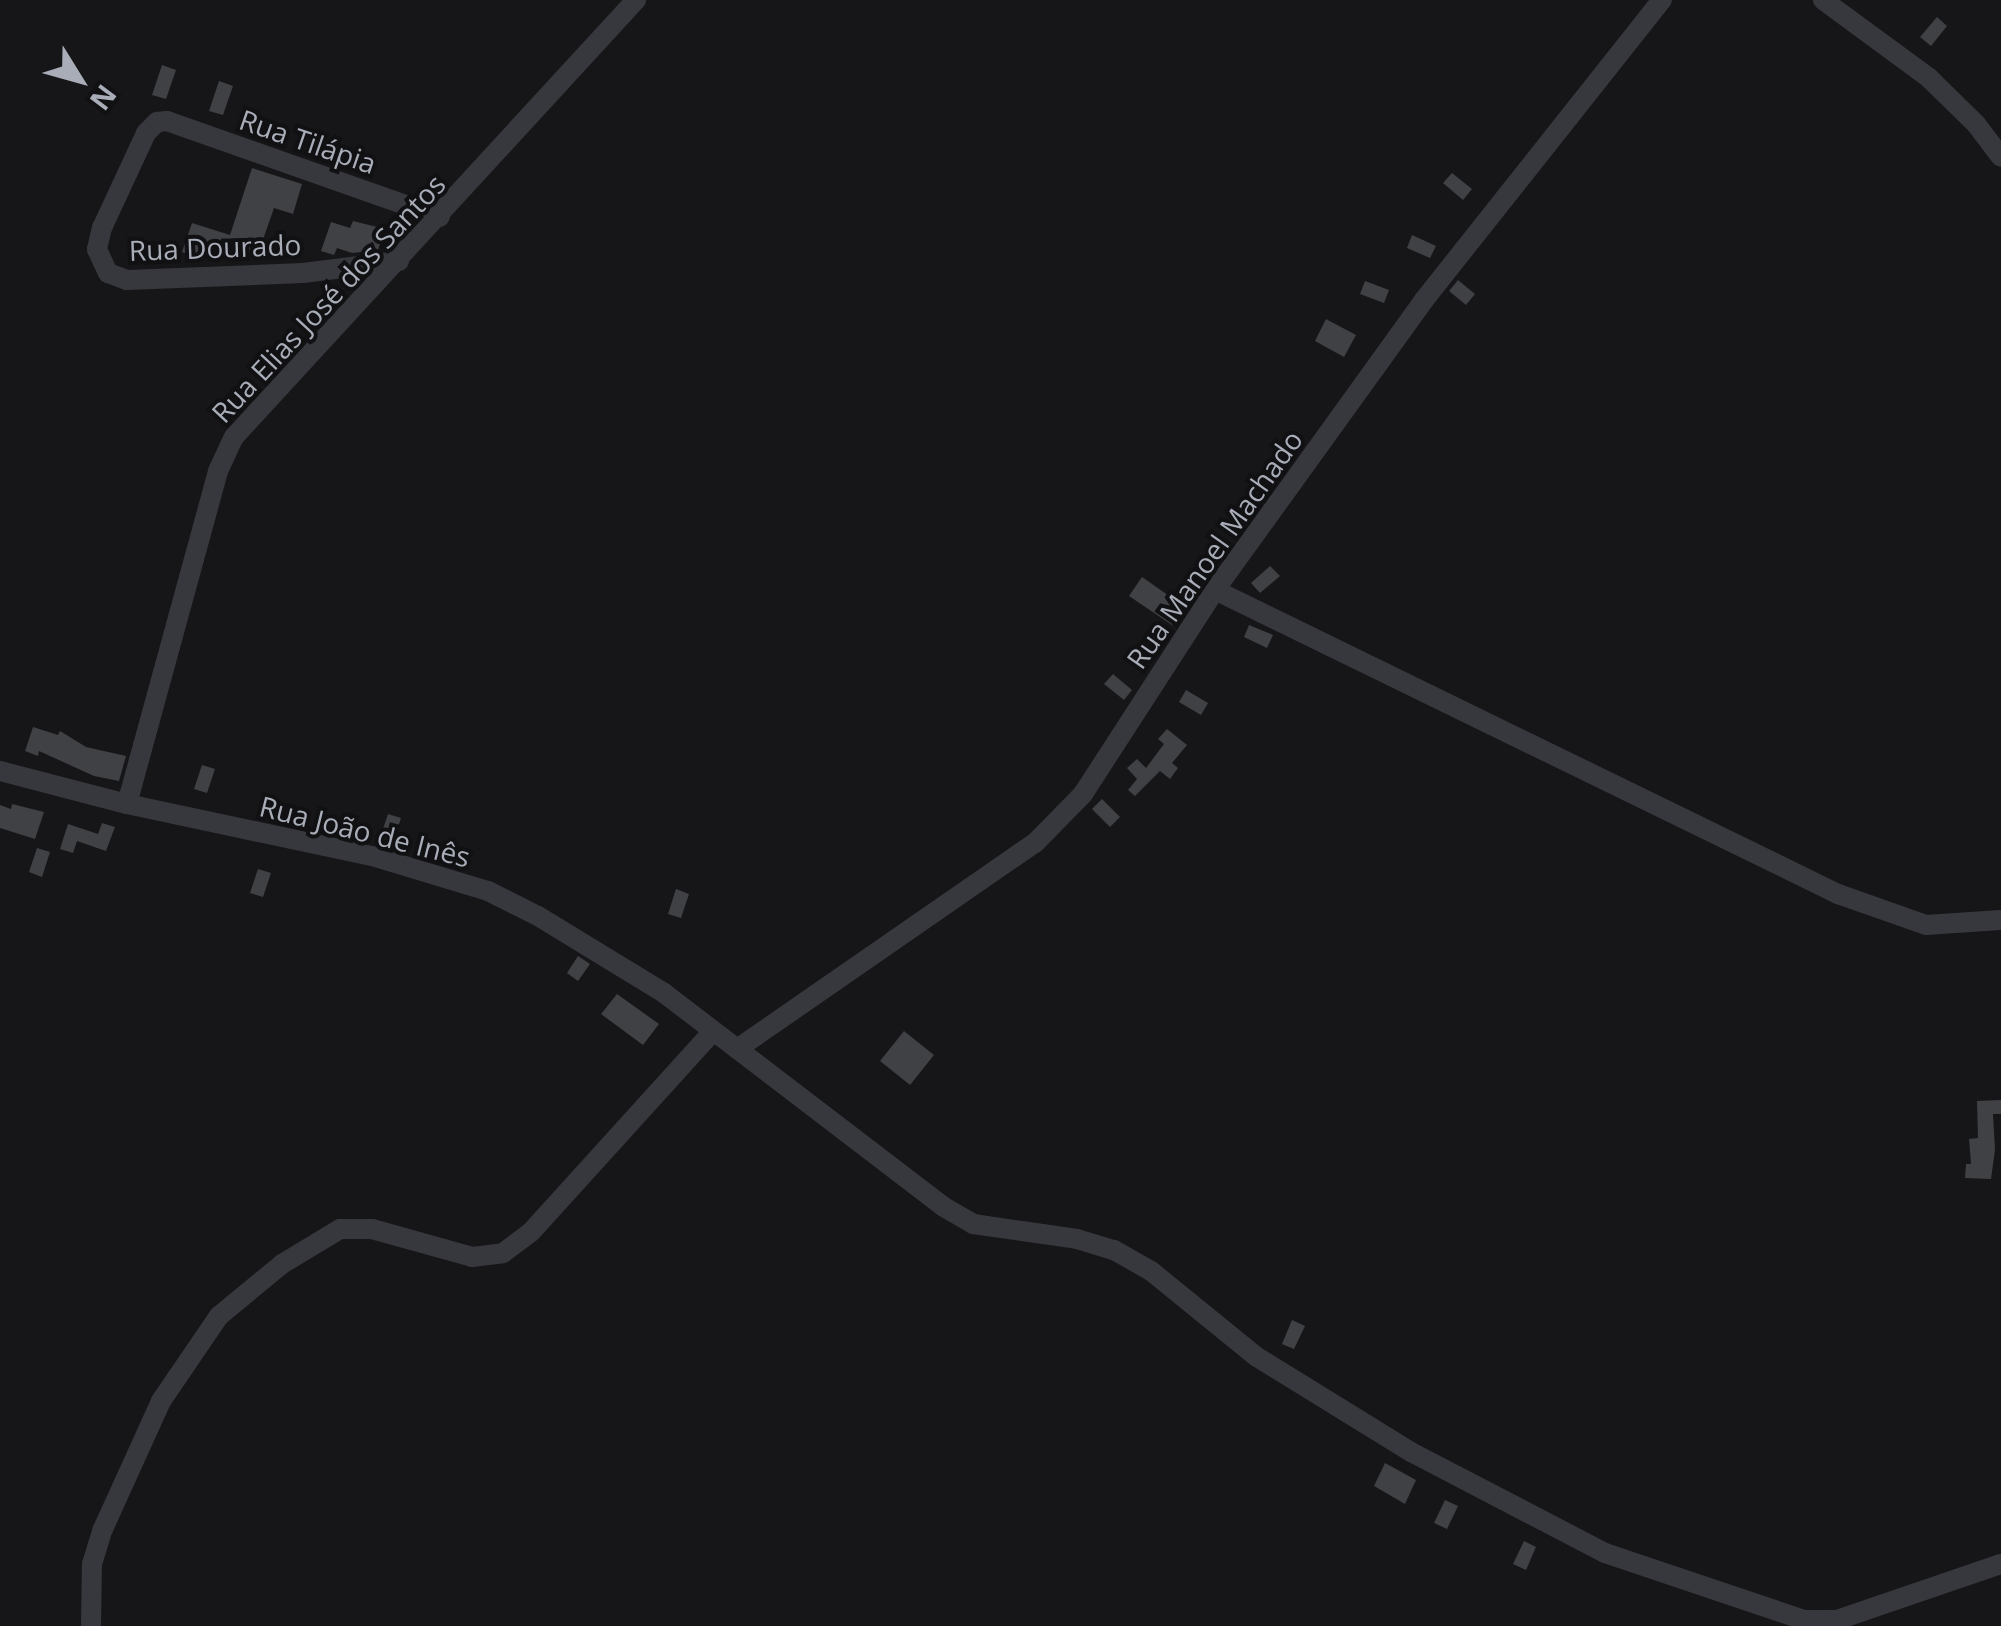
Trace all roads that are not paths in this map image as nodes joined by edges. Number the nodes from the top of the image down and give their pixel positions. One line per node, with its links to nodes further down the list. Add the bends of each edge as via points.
1 (636, 0): 5 (street, Rua Elias José dos Santos)
2 (1662, 0): 8 (street, Rua Manoel Machado, via 1424,300)
3 (1823, 0): 4 (street, via 1929,78)
4 (2001, 157)
5 (440, 217): 6 (street, Rua Tilápia, via 157,122 102,228); 7 (street, Rua Elias José dos Santos)
6 (100, 262): 7 (street, Rua Dourado, via 127,280)
7 (399, 262): 10 (street, Rua Elias José dos Santos, via 225,453)
8 (1215, 590): 11 (street, via 1838,894 1926,926); 13 (street, Rua Manoel Machado, via 1083,794 1035,843)
9 (0, 770): 10 (street, Rua João de Inês)
10 (127, 804): 12 (street, Rua João de Inês, via 372,856 488,892 597,948)
11 (2001, 920)
12 (713, 1031): 13 (street, Rua João de Inês); 16 (street, via 531,1232 503,1253 472,1257 372,1228 340,1230 282,1264 219,1316 161,1402 103,1530 92,1564)
13 (737, 1049): 15 (street, Rua João de Inês, via 958,1215 1004,1231 1114,1250 1152,1271 1257,1357 1410,1452 1564,1536 1804,1620)
14 (2001, 1564): 15 (street)
15 (1836, 1623)
16 (91, 1626)

